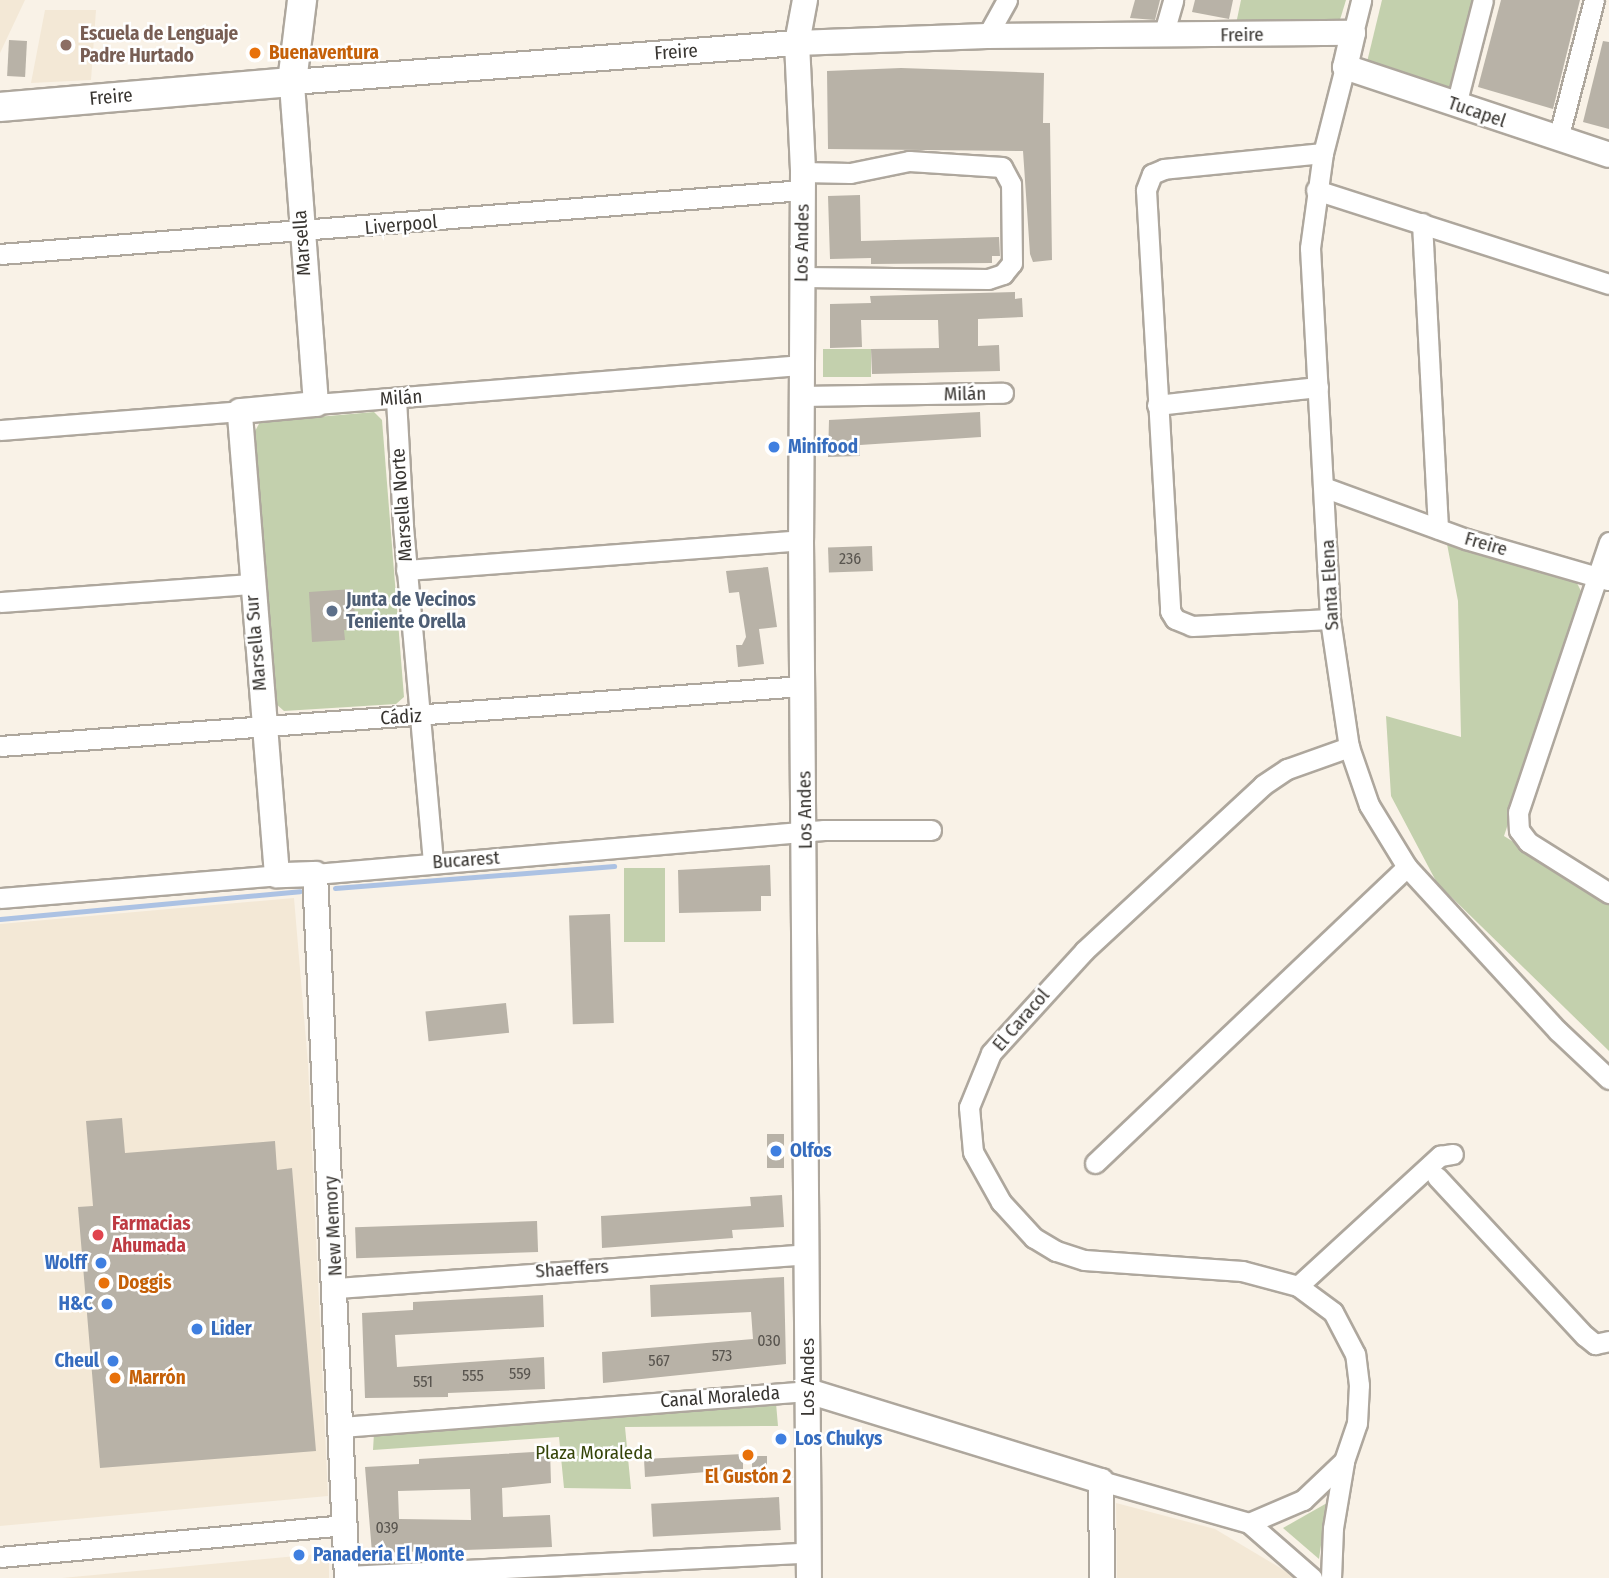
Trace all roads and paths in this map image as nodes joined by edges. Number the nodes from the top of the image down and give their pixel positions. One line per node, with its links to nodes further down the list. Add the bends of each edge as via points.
1 (302, 0): 13 (main road)
2 (805, 0): 11 (street, Los Andes)
3 (1007, 0): 9 (street)
4 (1173, 0): 10 (street)
5 (1361, 0): 8 (street, Santa Elena)
6 (1483, 0): 14 (street)
7 (1594, 0): 16 (street)
8 (1353, 33): 10 (street, Freire); 12 (street, Santa Elena)
9 (987, 36): 10 (street, Freire); 11 (street, Freire)
10 (1163, 36)
11 (797, 43): 13 (street, Freire); 19 (street, Los Andes)
12 (1345, 67): 14 (street, Tucapel); 17 (street, Santa Elena)
13 (292, 82): 15 (main road, Freire); 22 (street, Marsella)
14 (1456, 105): 16 (street, Tucapel)
15 (0, 107)
16 (1558, 139): 18 (street, Tucapel)
17 (1323, 153): 20 (street, Santa Elena); 32 (street, via 1164,169 1152,174 1146,190)
18 (1609, 155)
19 (803, 181): 22 (street, Liverpool); 24 (street, Los Andes); 24 (street, Liverpool, via 909,161 996,166 1006,171 1011,184 1012,263 1003,274 988,279)
20 (1316, 190): 21 (street); 27 (street, Santa Elena, via 1310,248)
21 (1422, 223): 25 (street); 36 (street)
22 (300, 233): 23 (street, Liverpool); 31 (street, Marsella)
23 (0, 254)
24 (802, 277): 26 (street, Los Andes)
25 (1609, 284)
26 (802, 365): 29 (street, Los Andes); 30 (street, Milán)
27 (1318, 387): 32 (street); 35 (street, Santa Elena)
28 (1003, 393): 29 (street, Milán)
29 (801, 396): 37 (street, Los Andes)
30 (396, 399): 31 (street, Milán); 39 (street, Marsella Norte)
31 (316, 404): 33 (street, Milán)
32 (1157, 405): 43 (street, via 1167,602 1175,619 1192,626)
33 (240, 411): 34 (street, Milán); 41 (street, Marsella Sur)
34 (0, 430)
35 (1325, 488): 36 (street, Freire); 43 (street, Santa Elena)
36 (1438, 529): 40 (street, Freire)
37 (801, 540): 39 (street); 44 (street, Los Andes)
38 (1609, 542): 40 (street)
39 (406, 570): 45 (street, Marsella Norte)
40 (1604, 578): 55 (street, via 1518,812 1519,830 1528,842)
41 (251, 584): 42 (street); 46 (street, Marsella Sur)
42 (0, 602)
43 (1330, 619): 48 (street, Santa Elena)
44 (802, 686): 45 (street, Cádiz); 50 (street, Los Andes)
45 (418, 716): 46 (street, Cádiz); 51 (street, Marsella Norte)
46 (264, 726): 47 (street, Cádiz); 54 (street, Marsella Sur)
47 (0, 746)
48 (1349, 747): 52 (street, Santa Elena, via 1369,805); 62 (street, El Caracol, via 1297,764 1263,785 1113,924 1003,1037 991,1053 969,1107 973,1152 1001,1202 1034,1238 1056,1251 1084,1260 1241,1271)
49 (932, 830): 50 (street, Bucarest, via 824,830)
50 (806, 835): 51 (street, Bucarest); 61 (street, Los Andes)
51 (433, 862): 53 (street, Bucarest)
52 (1407, 867): 57 (street, Santa Elena, via 1558,1031); 59 (street)
53 (315, 874): 54 (street, Bucarest); 63 (street, New Memory)
54 (277, 876): 56 (street, Bucarest)
55 (1609, 893)
56 (0, 898)
57 (1609, 1079)
58 (1453, 1154): 62 (street, via 1440,1156)
59 (1095, 1163)
60 (1437, 1177): 64 (street, via 1585,1336 1595,1344)
61 (808, 1254): 63 (street, Shaeffers); 65 (street, Los Andes)
62 (1298, 1286): 67 (street, El Caracol, via 1333,1312 1355,1354 1357,1423)
63 (336, 1288): 66 (street, New Memory)
64 (1609, 1341)
65 (808, 1391): 66 (street, Canal Moraleda); 68 (street, Canal Moraleda); 71 (street, Los Andes)
66 (341, 1427): 70 (street, New Memory)
67 (1344, 1461): 69 (street, El Caracol, via 1303,1500); 78 (street, El Caracol, via 1333,1528)
68 (1101, 1482): 69 (street, Canal Moraleda); 76 (street)
69 (1249, 1523): 77 (street, Canal Moraleda)
70 (344, 1525): 72 (street); 74 (street, New Memory)
71 (809, 1553): 73 (street); 75 (street, Los Andes)
72 (0, 1557)
73 (578, 1572): 74 (street)
74 (347, 1577)
75 (809, 1578)
76 (1101, 1578)
77 (1312, 1578)
78 (1331, 1578)

